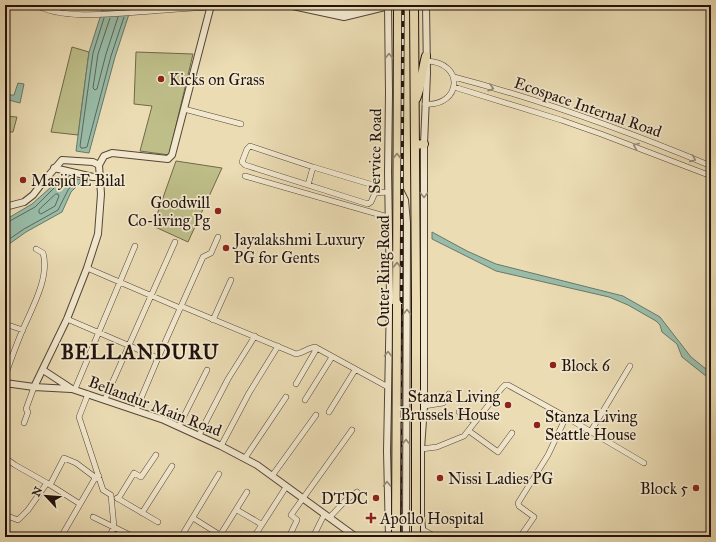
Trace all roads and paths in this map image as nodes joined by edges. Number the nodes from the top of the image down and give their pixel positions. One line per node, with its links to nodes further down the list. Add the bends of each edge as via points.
1 (36, 5): 9 (street, via 43,9 95,15)
2 (288, 5): 5 (street, via 344,17)
3 (313, 5): 4 (street, via 344,11)
4 (369, 5)
5 (388, 5): 11 (street, Service Road, one-way to 5)
6 (398, 5): 11 (highway, Outer Ring Road)
7 (414, 5): 14 (highway, Outer Ring Road)
8 (426, 5): 10 (street)
9 (210, 6): 16 (street)
10 (426, 58): 12 (street, Ecospace Internal Road, via 446,66); 14 (highway); 15 (street)
11 (393, 72): 31 (highway, Outer Ring Road, one-way to 11); 33 (street, Service Road)
12 (454, 77): 13 (street); 18 (street, Ecospace Internal Road, one-way to 18)
13 (454, 87): 15 (street, via 446,99 434,104); 19 (street, Ecospace Internal Road)
14 (415, 103): 20 (highway, Outer Ring Road)
15 (425, 104): 21 (street)
16 (184, 109): 17 (street); 24 (street, via 172,155 168,159 112,153 104,156)
17 (241, 124)
18 (605, 124): 19 (street); 22 (street, Ecospace Internal Road)
19 (601, 134): 23 (street, Ecospace Internal Road, one-way to 19)
20 (415, 144): 21 (highway); 130 (highway, Outer Ring Road, bridge)
21 (424, 144): 72 (street, one-way to 72)
22 (669, 149): 23 (street); 25 (street, Ecospace Internal Road, one-way to 25)
23 (665, 158): 29 (street, Ecospace Internal Road)
24 (99, 165): 27 (street, via 93,162 62,160); 30 (street)
25 (711, 166)
26 (313, 167): 32 (street); 32 (street, via 250,146 242,162); 34 (street, via 372,185)
27 (54, 168): 30 (street); 35 (street, via 33,196 24,202)
28 (245, 176): 36 (street)
29 (711, 176)
30 (96, 177): 41 (street, via 101,194 98,234)
31 (397, 184): 112 (street, one-way to 31, via 407,223 405,200); 128 (highway, Outer Ring Road, one-way to 31, bridge)
32 (308, 185): 34 (street, via 368,204)
33 (388, 192): 34 (street); 36 (street, Service Road)
34 (375, 193)
35 (5, 207)
36 (388, 217): 65 (street, Service Road, one-way to 36)
37 (218, 237): 45 (street, via 211,253 203,257)
38 (175, 242): 44 (street)
39 (136, 246): 43 (street)
40 (36, 249): 49 (street, via 43,253 46,261 44,276)
41 (87, 268): 43 (street); 46 (street)
42 (232, 280): 47 (street)
43 (120, 283): 44 (street); 50 (street)
44 (151, 295): 45 (street); 52 (street)
45 (180, 307): 47 (street); 56 (street)
46 (67, 319): 50 (street); 58 (street)
47 (213, 320): 51 (street)
48 (5, 324): 49 (street)
49 (22, 330): 61 (street)
50 (98, 333): 52 (street); 66 (street)
51 (255, 336): 53 (street); 85 (street, via 228,379)
52 (128, 345): 56 (street); 70 (street)
53 (278, 346): 54 (street, via 296,354 303,353 311,347); 86 (street)
54 (317, 348): 55 (street); 63 (street)
55 (332, 357): 60 (street); 71 (street)
56 (158, 358): 73 (street)
57 (630, 366): 83 (street)
58 (43, 370): 64 (street); 66 (street, Bellandur Main Road)
59 (207, 370): 80 (street)
60 (355, 370): 65 (street); 74 (street)
61 (5, 376)
62 (5, 383): 64 (street)
63 (296, 384)
64 (34, 387): 66 (street); 79 (street)
65 (388, 387): 105 (street, Service Road, one-way to 65)
66 (73, 389): 67 (street, Bellandur Main Road)
67 (88, 394): 70 (street, Bellandur Main Road); 95 (street, via 79,417)
68 (449, 394): 72 (street, via 442,403)
69 (286, 397): 90 (street)
70 (105, 399): 73 (street, Bellandur Main Road)
71 (305, 400)
72 (424, 406): 87 (street)
73 (136, 410): 80 (street, Bellandur Main Road)
74 (329, 412)
75 (459, 412): 78 (street)
76 (316, 415): 94 (street)
77 (566, 417): 78 (street, via 508,385 502,388); 83 (street); 132 (street, via 548,455 518,503 534,517)
78 (475, 422): 82 (street)
79 (24, 423)
80 (178, 426): 85 (street, Bellandur Main Road)
81 (352, 430): 101 (street)
82 (469, 431): 84 (street, via 498,452); 87 (street, via 464,436 437,447)
83 (591, 431): 91 (street)
84 (512, 433)
85 (199, 435): 86 (street, Bellandur Main Road)
86 (221, 446): 90 (street, Bellandur Main Road)
87 (422, 449): 115 (street)
88 (156, 455): 102 (street, via 141,477 134,473)
89 (5, 458): 96 (street)
90 (246, 458): 94 (street, Bellandur Main Road)
91 (644, 463)
92 (172, 466): 106 (street)
93 (219, 474): 110 (street)
94 (272, 476): 97 (street, Bellandur Main Road)
95 (97, 477): 96 (street, via 64,458); 100 (street, via 104,490); 103 (street)
96 (49, 484): 103 (street); 107 (street, via 18,520)
97 (286, 487): 101 (street, Bellandur Main Road); 113 (street)
98 (247, 492): 104 (street)
99 (357, 492): 108 (street)
100 (111, 495): 102 (street); 114 (street)
101 (302, 498): 108 (street, Bellandur Main Road); 124 (street, via 291,515 297,520)
102 (118, 499): 106 (street)
103 (80, 504): 119 (street)
104 (237, 510): 113 (street); 117 (street)
105 (388, 510): 112 (street); 127 (street, Service Road)
106 (142, 513): 111 (street)
107 (5, 516)
108 (326, 516): 125 (street); 126 (street, Bellandur Main Road)
109 (93, 517): 114 (street)
110 (193, 518): 117 (street); 122 (street)
111 (158, 522)
112 (406, 522): 115 (street); 129 (street)
113 (261, 524): 123 (street)
114 (114, 526): 120 (street); 121 (street)
115 (423, 534): 131 (street)
116 (5, 536): 118 (street)
117 (220, 536)
118 (9, 537)
119 (61, 537)
120 (109, 537)
121 (134, 537)
122 (181, 537)
123 (254, 537)
124 (288, 537)
125 (313, 537)
126 (356, 537)
127 (388, 537)
128 (396, 537)
129 (406, 537)
130 (416, 537)
131 (436, 537)
132 (520, 537)

